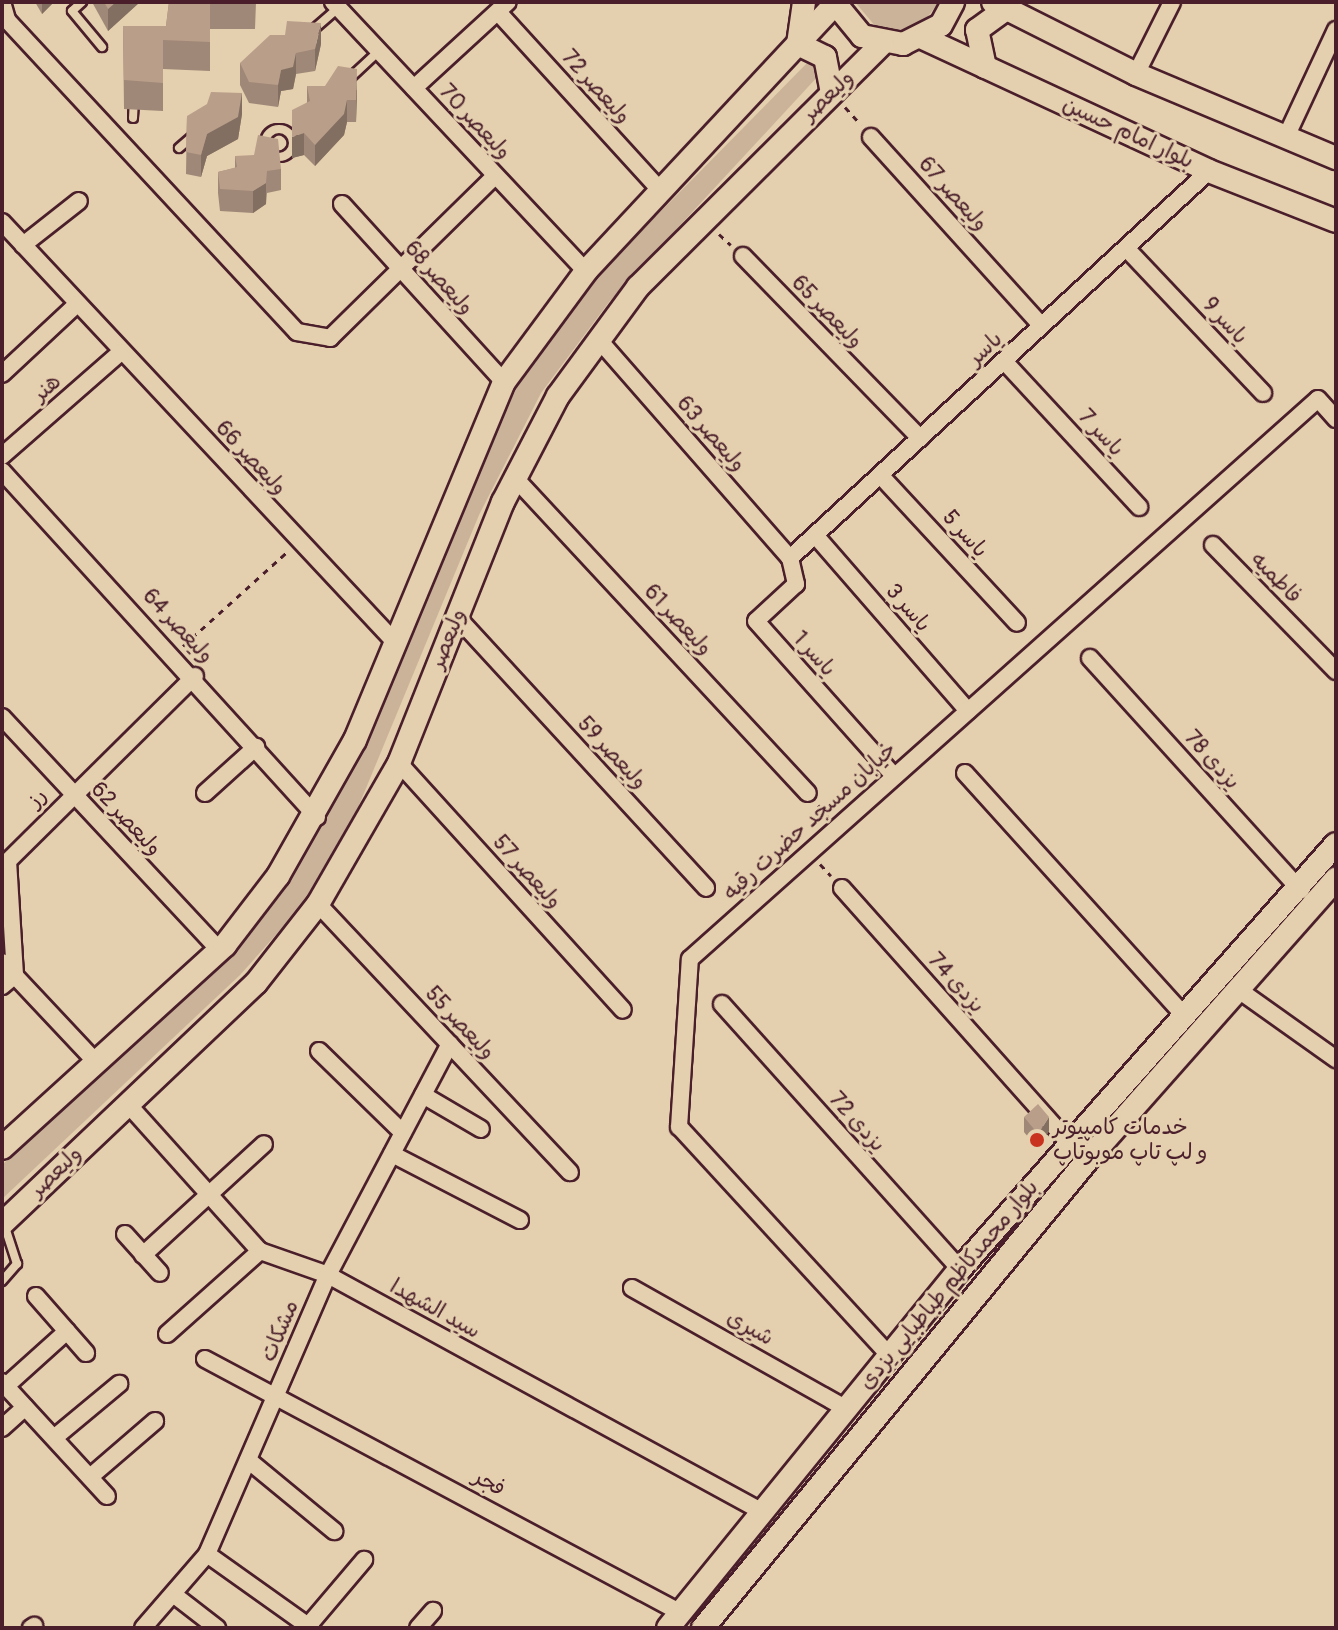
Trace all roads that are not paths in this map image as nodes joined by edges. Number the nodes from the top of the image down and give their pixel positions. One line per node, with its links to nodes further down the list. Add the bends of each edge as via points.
1 (2, 2): 43 (street, via 7,20 297,332 330,338)
2 (82, 2): 15 (lane, via 72,11)
3 (804, 2): 13 (main road)
4 (953, 2): 12 (main road)
5 (1172, 2): 18 (street)
6 (834, 3): 13 (main road); 14 (main road, via 862,36)
7 (335, 5): 11 (lane); 16 (street, ولیعصر 70)
8 (1000, 5): 17 (main road, via 977,30); 18 (main road)
9 (503, 7): 20 (street); 35 (street, ولیعصر 72)
10 (1336, 30): 28 (street)
11 (304, 38)
12 (923, 38): 14 (main road); 17 (main road, بلوار امام حسین)
13 (798, 44): 22 (main road, via 825,57); 35 (main road)
14 (882, 44): 22 (main road, ولیعصر)
15 (102, 47)
16 (379, 51): 19 (lane); 20 (street, ولیعصر 70)
17 (985, 67): 33 (main road, بلوار امام حسین)
18 (1136, 74): 28 (main road)
19 (346, 82)
20 (414, 88): 34 (street, ولیعصر 70)
21 (135, 89): 23 (lane)
22 (832, 92): 47 (main road, ولیعصر, via 702,217)
23 (133, 118)
24 (301, 123): 26 (lane)
25 (202, 128): 29 (lane)
26 (290, 134): 30 (lane, via 291,151); 30 (lane, via 271,131 264,143)
27 (871, 137): 46 (street, ولیعصر 67)
28 (1286, 137): 31 (main road)
29 (179, 148)
30 (270, 155): 32 (lane)
31 (1336, 158)
32 (259, 165)
33 (1209, 171): 38 (main road, بلوار امام حسین); 41 (street, یاسر)
34 (495, 176): 43 (street); 44 (street, ولیعصر 70)
35 (662, 192): 44 (main road)
36 (79, 201): 40 (street)
37 (342, 204): 43 (street, ولیعصر 68)
38 (1336, 221)
39 (2, 222): 40 (street, ولیعصر 66)
40 (23, 245): 45 (street, ولیعصر 66)
41 (1127, 249): 46 (street, یاسر); 52 (street, یاسر 9)
42 (743, 256): 54 (street, ولیعصر 65)
43 (402, 271): 51 (street, ولیعصر 68)
44 (586, 271): 51 (main road)
45 (77, 304): 48 (street, ولیعصر 66); 50 (street)
46 (1041, 325): 49 (street, یاسر)
47 (599, 340): 58 (main road, ولیعصر, via 558,396); 62 (street, ولیعصر 63)
48 (121, 352): 55 (street, هنر); 65 (street, ولیعصر 66)
49 (1004, 361): 54 (street, یاسر); 59 (street, یاسر 7)
50 (2, 374)
51 (504, 382): 65 (main road)
52 (1263, 393)
53 (1336, 419): 69 (street, خیابان مسجد حضرت رقیه, via 1318,399)
54 (920, 438): 57 (street, یاسر)
55 (2, 456)
56 (2, 471): 68 (street, ولیعصر 64)
57 (881, 476): 60 (street, یاسر); 64 (street, یاسر 5)
58 (515, 478): 63 (main road, ولیعصر); 76 (street, ولیعصر 61)
59 (1139, 507)
60 (815, 535): 62 (street, یاسر); 69 (street, یاسر 3)
61 (1213, 545): 67 (street, فاطمیه)
62 (790, 558): 74 (street, یاسر 1, via 796,584 756,621)
63 (457, 617): 72 (main road, ولیعصر); 81 (street, ولیعصر 59)
64 (1017, 623)
65 (394, 641): 78 (main road)
66 (1090, 658): 83 (street, یزدی 78)
67 (1336, 671)
68 (195, 676): 71 (street, ولیعصر 64); 77 (street, رز)
69 (968, 711): 74 (street, خیابان مسجد حضرت رقیه)
70 (2, 717): 77 (street, ولیعصر 62)
71 (256, 747): 75 (street); 78 (street, ولیعصر 64)
72 (399, 763): 84 (main road, ولیعصر); 90 (street, ولیعصر 57)
73 (965, 773): 91 (street)
74 (894, 776): 120 (street, خیابان مسجد حضرت رقیه, via 690,959 679,1127)
75 (205, 793)
76 (808, 793)
77 (71, 794): 85 (street, ولیعصر 62); 87 (street, رز, via 8,861)
78 (317, 817): 85 (main road)
79 (1336, 844): 83 (main road, بلوار محمدکاظم طباطبایی یزدی)
80 (1336, 879): 88 (main road, بلوار محمدکاظم طباطبایی یزدی)
81 (706, 888)
82 (842, 888): 101 (street, یزدی 74)
83 (1301, 891): 91 (main road, بلوار محمدکاظم طباطبایی یزدی)
84 (318, 904): 92 (street, ولیعصر 55); 97 (main road, ولیعصر, via 256,983)
85 (219, 950): 95 (main road)
86 (2, 962): 87 (street)
87 (8, 980): 95 (street)
88 (1236, 988): 94 (street); 144 (main road, بلوار محمدکاظم طباطبایی یزدی)
89 (722, 1004): 111 (street, یزدی 72)
90 (623, 1010)
91 (1183, 1014): 101 (main road, بلوار محمدکاظم طباطبایی یزدی)
92 (450, 1044): 96 (street, مشکات); 104 (street, ولیعصر 55)
93 (319, 1051): 99 (street)
94 (1336, 1059)
95 (95, 1061): 102 (main road)
96 (423, 1095): 98 (street); 99 (street, مشکات)
97 (127, 1103): 105 (street, سید الشهدا); 107 (main road, ولیعصر)
98 (481, 1129)
99 (403, 1133): 103 (street, مشکات)
100 (264, 1144): 105 (street)
101 (1070, 1144): 111 (main road, بلوار محمدکاظم طباطبایی یزدی)
102 (2, 1148)
103 (392, 1154): 106 (street); 113 (street, مشکات)
104 (570, 1172)
105 (208, 1196): 109 (street, سید الشهدا); 110 (street)
106 (520, 1220)
107 (3, 1223): 114 (lane, via 17,1264)
108 (125, 1234): 110 (street)
109 (260, 1251): 113 (street, سید الشهدا); 118 (street)
110 (143, 1255): 112 (street)
111 (960, 1269): 120 (main road, بلوار محمدکاظم طباطبایی یزدی)
112 (160, 1273)
113 (328, 1275): 124 (street, مشکات); 133 (street, سید الشهدا)
114 (2, 1281)
115 (632, 1288): 126 (street, شیری)
116 (36, 1296): 117 (street)
117 (67, 1331): 119 (street); 122 (street)
118 (167, 1334)
119 (86, 1353)
120 (889, 1355): 126 (main road, بلوار محمدکاظم طباطبایی یزدی)
121 (205, 1359): 124 (street, فجر)
122 (4, 1384): 125 (street)
123 (119, 1384): 129 (street)
124 (277, 1393): 130 (street, مشکات); 139 (street, فجر)
125 (25, 1407): 128 (street); 129 (street)
126 (845, 1408): 133 (main road, بلوار محمدکاظم طباطبایی یزدی)
127 (155, 1421): 131 (street)
128 (2, 1428)
129 (54, 1438): 131 (street)
130 (248, 1460): 134 (street); 135 (street, مشکات)
131 (90, 1477): 132 (street)
132 (107, 1496)
133 (759, 1510): 139 (main road, بلوار محمدکاظم طباطبایی یزدی)
134 (334, 1531)
135 (207, 1554): 137 (street, مشکات); 140 (street)
136 (364, 1560): 140 (street)
137 (173, 1594): 141 (street, مشکات); 142 (street)
138 (433, 1611): 143 (street)
139 (675, 1620)
140 (310, 1627)
141 (143, 1628)
142 (217, 1628)
143 (418, 1628)
144 (703, 1628)

